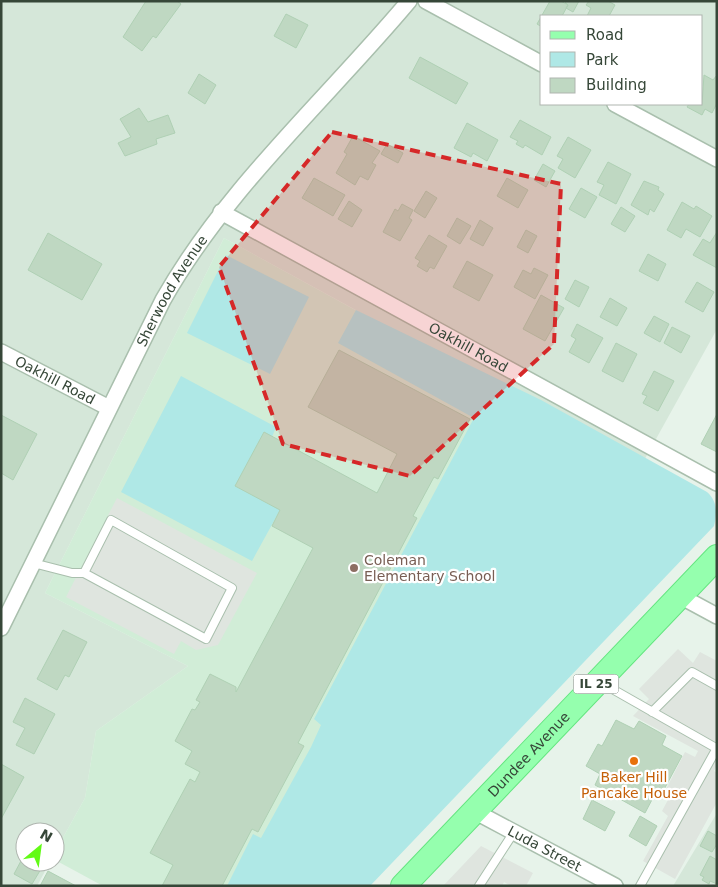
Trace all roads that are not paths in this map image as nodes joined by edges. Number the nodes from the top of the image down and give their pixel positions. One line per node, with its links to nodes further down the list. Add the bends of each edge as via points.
1 (409, 1): 6 (street, Sherwood Avenue)
2 (426, 1): 3 (street)
3 (540, 63)
4 (617, 105): 5 (street)
5 (717, 159)
6 (221, 212): 8 (street, Sherwood Avenue, via 177,276); 9 (street, Oakhill Road)
7 (1, 352): 8 (street, Oakhill Road)
8 (109, 408): 11 (street, Sherwood Avenue)
9 (717, 484)
10 (717, 557): 13 (main road, Dundee Avenue / IL 25)
11 (33, 563): 12 (lane); 15 (street, Sherwood Avenue)
12 (84, 573): 12 (lane, via 206,639 232,588 111,520)
13 (680, 596): 14 (street); 16 (main road, Dundee Avenue / IL 25)
14 (717, 616)
15 (1, 628)
16 (598, 681): 18 (lane); 20 (main road, Dundee Avenue / IL 25)
17 (717, 686): 18 (lane, via 692,672)
18 (652, 712): 19 (lane)
19 (716, 748): 25 (lane)
20 (474, 811): 21 (street, Luda Street); 22 (main road, Dundee Avenue / IL 25)
21 (514, 832): 23 (lane); 24 (street, Luda Street)
22 (403, 886)
23 (479, 886)
24 (614, 886)
25 (640, 886)

